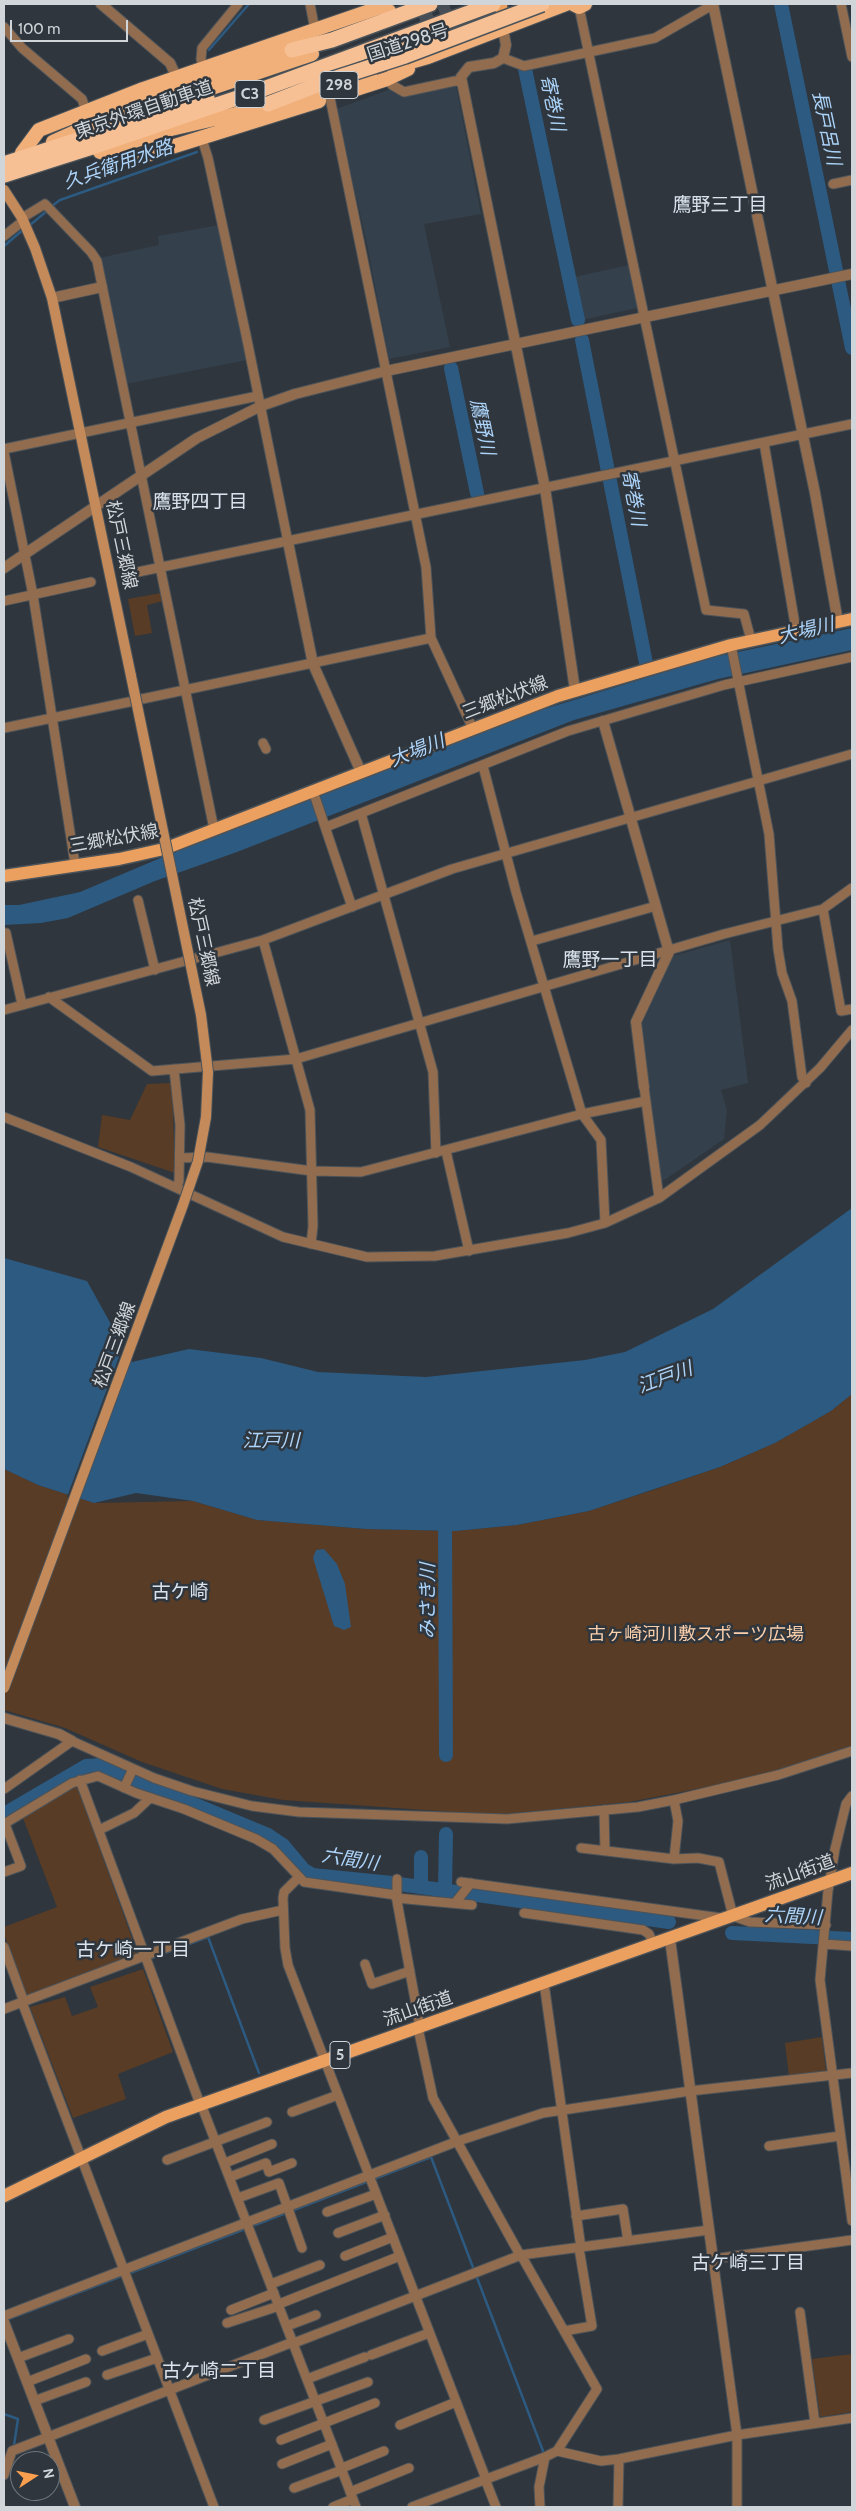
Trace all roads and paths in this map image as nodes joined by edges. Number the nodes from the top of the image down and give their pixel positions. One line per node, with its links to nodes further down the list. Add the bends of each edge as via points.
1 (101, 4): 24 (street, via 170,63)
2 (238, 4): 23 (street, via 202,48)
3 (310, 4): 16 (street)
4 (409, 4): 13 (highway, 298)
5 (430, 4): 17 (highway, via 332,40)
6 (468, 4): 37 (highway, 東京外環自動車道 / C3, via 251,83)
7 (495, 4): 15 (main road); 38 (highway, 東京外環自動車道 / C3, via 264,89)
8 (501, 4): 15 (main road)
9 (542, 4): 25 (highway, bridge, via 406,56)
10 (713, 4): 18 (street, via 655,38); 47 (street)
11 (841, 4): 22 (street)
12 (576, 5): 15 (highway, 国道298号 / 298); 18 (street)
13 (389, 11): 16 (highway, via 378,8); 17 (highway, 298)
14 (4, 27): 30 (street, via 22,48 82,99)
15 (503, 29): 20 (highway, 国道298号 / 298); 21 (street, via 506,45)
16 (315, 30): 23 (highway)
17 (292, 50): 33 (highway, 298, via 144,101)
18 (589, 52): 21 (street, via 524,66); 49 (street)
19 (312, 54): 33 (highway, 298)
20 (428, 57): 26 (highway, 298); 29 (highway, 国道298号 / 298, via 310,95)
21 (503, 58): 27 (street, via 494,63 469,67 461,78)
22 (852, 58)
23 (203, 66): 24 (highway)
24 (176, 76): 30 (highway)
25 (324, 79): 29 (highway); 31 (highway, 国道298号 / 298)
26 (387, 79): 27 (street, via 404,92); 28 (highway, 298)
27 (462, 82): 50 (street)
28 (330, 98): 32 (highway, 298); 51 (street)
29 (268, 104): 31 (highway, 国道298号 / 298)
30 (86, 111): 35 (highway, via 39,130)
31 (171, 129): 34 (highway, 国道298号 / 298)
32 (201, 136): 34 (highway, 298, via 133,159); 52 (street)
33 (52, 143): 35 (highway, 298)
34 (100, 152): 39 (highway, 国道298号 / 298)
35 (22, 153): 36 (highway, 298)
36 (4, 159)
37 (4, 164)
38 (4, 175)
39 (4, 180)
40 (852, 180): 41 (street)
41 (833, 184)
42 (4, 190): 43 (main road, 松戸三郷線)
43 (22, 219): 44 (street); 46 (street, via 45,204 94,255); 48 (main road, 松戸三郷線)
44 (4, 236)
45 (852, 274): 47 (street)
46 (102, 287): 48 (street); 53 (street)
47 (773, 291): 49 (street); 56 (street)
48 (52, 298): 55 (main road, 松戸三郷線)
49 (644, 318): 50 (street); 59 (street)
50 (516, 344): 51 (street); 61 (street)
51 (386, 372): 52 (street); 63 (street)
52 (260, 401): 53 (street); 60 (street); 64 (street)
53 (131, 422): 55 (street); 60 (street)
54 (852, 424): 56 (street)
55 (81, 433): 58 (street); 62 (main road, 松戸三郷線)
56 (803, 435): 57 (street); 73 (street)
57 (764, 443): 59 (street); 74 (street)
58 (4, 451): 65 (street)
59 (674, 461): 61 (street); 76 (street, via 706,610 744,614)
60 (141, 474): 62 (street); 67 (street)
61 (545, 488): 63 (street); 82 (street)
62 (96, 505): 65 (street); 136 (main road, 松戸三郷線, bridge, via 201,1015 208,1072 206,1117 201,1148 186,1198)
63 (416, 515): 64 (street); 75 (street, via 426,567)
64 (288, 542): 67 (street); 79 (street)
65 (25, 553): 66 (street); 70 (street)
66 (4, 568)
67 (161, 568): 68 (street); 81 (street)
68 (133, 573)
69 (91, 582): 70 (street)
70 (33, 595): 71 (street); 85 (street)
71 (4, 601)
72 (852, 619): 73 (main road, 三郷松伏線)
73 (838, 622): 74 (main road, 三郷松伏線)
74 (796, 630): 76 (main road, 三郷松伏線)
75 (432, 638): 79 (street); 88 (street)
76 (750, 640): 77 (main road, 三郷松伏線)
77 (732, 648): 80 (street); 82 (main road, 三郷松伏線)
78 (852, 657): 80 (street)
79 (313, 664): 81 (street); 91 (street)
80 (738, 679): 86 (street); 92 (street)
81 (186, 690): 83 (street); 97 (street)
82 (575, 690): 88 (main road, 三郷松伏線)
83 (142, 699)
84 (129, 702): 85 (street)
85 (52, 718): 87 (street); 99 (street)
86 (603, 721): 90 (street, via 568,731); 95 (street)
87 (4, 728)
88 (473, 728): 91 (main road, 三郷松伏線)
89 (852, 754): 92 (street)
90 (483, 766): 94 (street); 98 (street)
91 (361, 772): 93 (main road, 三郷松伏線)
92 (759, 781): 95 (street); 107 (street, via 769,834)
93 (314, 794): 96 (street); 97 (main road, 三郷松伏線)
94 (361, 813): 96 (street); 102 (street)
95 (631, 818): 98 (street); 104 (street)
96 (325, 824): 105 (street)
97 (214, 830): 99 (main road, 三郷松伏線, via 151,853)
98 (506, 854): 102 (street, via 452,869); 110 (street)
99 (75, 864): 100 (main road, 三郷松伏線)
100 (4, 876)
101 (852, 888): 106 (street)
102 (384, 896): 105 (street); 118 (street)
103 (138, 900): 112 (street)
104 (656, 906): 110 (street); 111 (street)
105 (352, 907): 109 (street)
106 (823, 909): 107 (street); 116 (street, via 841,1011)
107 (776, 921): 111 (street); 122 (street, via 782,973 792,1001 802,1077)
108 (4, 933): 115 (street)
109 (263, 940): 112 (street); 120 (street)
110 (532, 941): 113 (street)
111 (669, 952): 113 (street); 123 (street, via 636,1022)
112 (155, 970): 114 (street)
113 (544, 986): 118 (street); 125 (street)
114 (49, 997): 115 (street); 121 (street, via 152,1071)
115 (22, 1004): 117 (street)
116 (852, 1009)
117 (4, 1010)
118 (420, 1022): 120 (street); 128 (street, via 433,1072)
119 (852, 1030): 122 (street)
120 (296, 1058): 121 (street); 130 (street, via 310,1110)
121 (174, 1069): 129 (street)
122 (806, 1083): 132 (street, via 750,1134)
123 (644, 1087): 124 (street)
124 (646, 1101): 125 (street); 132 (street)
125 (582, 1114): 127 (street); 133 (street, via 602,1145)
126 (4, 1117): 131 (street)
127 (446, 1151): 128 (street); 135 (street)
128 (436, 1153): 130 (street, via 361,1172)
129 (180, 1158): 130 (street, via 207,1157); 131 (street)
130 (312, 1172): 134 (street)
131 (177, 1187): 134 (street, via 273,1233)
132 (659, 1198): 133 (street)
133 (605, 1222): 135 (street, via 568,1234)
134 (311, 1244): 135 (street, via 367,1257)
135 (469, 1252)
136 (4, 1688)
137 (4, 1718): 138 (street)
138 (72, 1741): 140 (street); 143 (street)
139 (852, 1751): 146 (street, via 778,1775)
140 (133, 1769): 142 (street); 147 (street, via 192,1790 252,1806 291,1812 478,1819)
141 (80, 1780): 142 (street, via 98,1776); 148 (street); 149 (street)
142 (124, 1788): 145 (street)
143 (4, 1789)
144 (852, 1796): 157 (street, via 840,1824)
145 (150, 1798): 149 (street, via 134,1813); 155 (street, via 267,1845)
146 (674, 1800): 147 (street); 152 (street, via 678,1821)
147 (604, 1810): 151 (street)
148 (4, 1824): 153 (street, via 20,1866)
149 (99, 1830): 170 (street)
150 (581, 1848): 151 (street)
151 (605, 1851): 152 (street)
152 (674, 1859): 163 (street, via 698,1858 719,1862)
153 (4, 1872)
154 (852, 1873): 157 (main road, 流山街道 / 5)
155 (298, 1878): 158 (street, via 312,1884); 161 (street, via 284,1892)
156 (397, 1879): 158 (street)
157 (829, 1881): 163 (main road, 流山街道 / 5); 164 (street)
158 (396, 1897): 159 (street); 172 (street)
159 (455, 1903): 160 (street); 163 (street, via 466,1882)
160 (472, 1905)
161 (283, 1910): 170 (street, via 242,1919); 177 (street, via 288,1965)
162 (524, 1913): 167 (street, via 643,1930)
163 (731, 1917): 164 (street, via 750,1922); 165 (main road, 流山街道 / 5)
164 (826, 1925): 166 (street)
165 (670, 1939): 167 (main road, 流山街道 / 5); 180 (street)
166 (824, 1944): 169 (street); 179 (street, via 821,1989)
167 (654, 1945): 173 (main road, 流山街道 / 5)
168 (4, 1946): 174 (street)
169 (852, 1946)
170 (146, 1956): 174 (street); 182 (street)
171 (365, 1964): 172 (street, via 372,1984)
172 (410, 1972): 176 (street)
173 (544, 1983): 176 (main road, 流山街道 / 5); 183 (street)
174 (23, 2002): 175 (street); 191 (street)
175 (4, 2009)
176 (419, 2028): 177 (main road, 流山街道 / 5); 188 (street, via 433,2098)
177 (324, 2060): 181 (street); 182 (main road, 流山街道 / 5)
178 (852, 2073): 179 (street)
179 (832, 2076): 180 (street); 186 (street)
180 (690, 2091): 183 (street); 206 (street)
181 (338, 2096): 184 (street); 195 (street)
182 (201, 2104): 187 (street); 191 (main road, 流山街道 / 5, via 148,2125)
183 (560, 2110): 188 (street); 203 (street)
184 (292, 2112)
185 (267, 2122): 187 (street)
186 (840, 2136): 190 (street); 204 (street)
187 (217, 2141): 192 (street); 193 (street)
188 (458, 2141): 195 (street); 213 (street)
189 (272, 2144): 193 (street)
190 (769, 2146)
191 (81, 2158): 198 (main road, 流山街道 / 5); 218 (street)
192 (167, 2160)
193 (225, 2163): 196 (street)
194 (292, 2163): 196 (street, via 269,2172 266,2162)
195 (369, 2176): 197 (street); 200 (street)
196 (230, 2177): 199 (street)
197 (376, 2194): 201 (street); 202 (street)
198 (4, 2196)
199 (238, 2198): 200 (street, via 278,2183); 205 (street)
200 (287, 2207): 205 (street); 211 (street)
201 (327, 2212)
202 (385, 2215): 207 (street); 208 (street)
203 (576, 2216): 210 (street, via 623,2209); 212 (street)
204 (852, 2221)
205 (247, 2222): 218 (street); 219 (street)
206 (709, 2230): 210 (street); 216 (street)
207 (338, 2233)
208 (393, 2237): 214 (street); 215 (street)
209 (852, 2240): 216 (street)
210 (628, 2241): 212 (street)
211 (302, 2248)
212 (580, 2248): 213 (street); 229 (street, via 592,2326)
213 (521, 2255): 220 (street); 229 (street)
214 (345, 2256)
215 (400, 2256): 220 (street); 221 (street)
216 (713, 2259): 253 (street)
217 (320, 2265): 219 (street)
218 (123, 2270): 225 (street); 231 (street)
219 (273, 2288): 221 (street); 222 (street)
220 (415, 2296): 230 (street); 233 (street)
221 (279, 2305): 227 (street); 228 (street)
222 (231, 2310)
223 (800, 2312): 251 (street)
224 (316, 2314): 228 (street)
225 (4, 2316)
226 (4, 2322): 235 (street)
227 (227, 2322)
228 (287, 2326): 233 (street)
229 (564, 2331): 258 (street, via 597,2389)
230 (429, 2333): 239 (street); 246 (street)
231 (148, 2334): 234 (street); 236 (street)
232 (69, 2339): 235 (street)
233 (293, 2343): 239 (street); 243 (street)
234 (102, 2352)
235 (18, 2358): 240 (street)
236 (157, 2358): 238 (street); 243 (street)
237 (86, 2359): 240 (street)
238 (107, 2375)
239 (307, 2379): 245 (street)
240 (26, 2382): 244 (street)
241 (86, 2382): 244 (street)
242 (368, 2382): 245 (street)
243 (170, 2390): 254 (street); 269 (street)
244 (34, 2400): 254 (street)
245 (316, 2401): 249 (street); 250 (street)
246 (456, 2402): 252 (street); 265 (street)
247 (375, 2403): 250 (street)
248 (852, 2418): 251 (street)
249 (264, 2420)
250 (324, 2423): 255 (street); 256 (street)
251 (815, 2423): 253 (street)
252 (400, 2425)
253 (737, 2435): 260 (street); 275 (street)
254 (48, 2438): 264 (street, via 12,2451); 268 (street)
255 (281, 2440)
256 (332, 2444): 261 (street); 263 (street)
257 (384, 2451): 263 (street)
258 (557, 2451): 259 (street); 260 (street, via 601,2461)
259 (545, 2457): 265 (street); 273 (street, via 539,2487)
260 (619, 2459): 274 (street)
261 (282, 2464)
262 (409, 2468): 267 (street)
263 (342, 2469): 266 (street); 267 (street)
264 (4, 2475)
265 (486, 2479): 271 (street); 272 (street)
266 (294, 2488)
267 (353, 2500): 270 (street)
268 (75, 2507)
269 (214, 2507)
270 (333, 2507)
271 (412, 2507)
272 (496, 2507)
273 (540, 2507)
274 (618, 2507)
275 (738, 2507)

